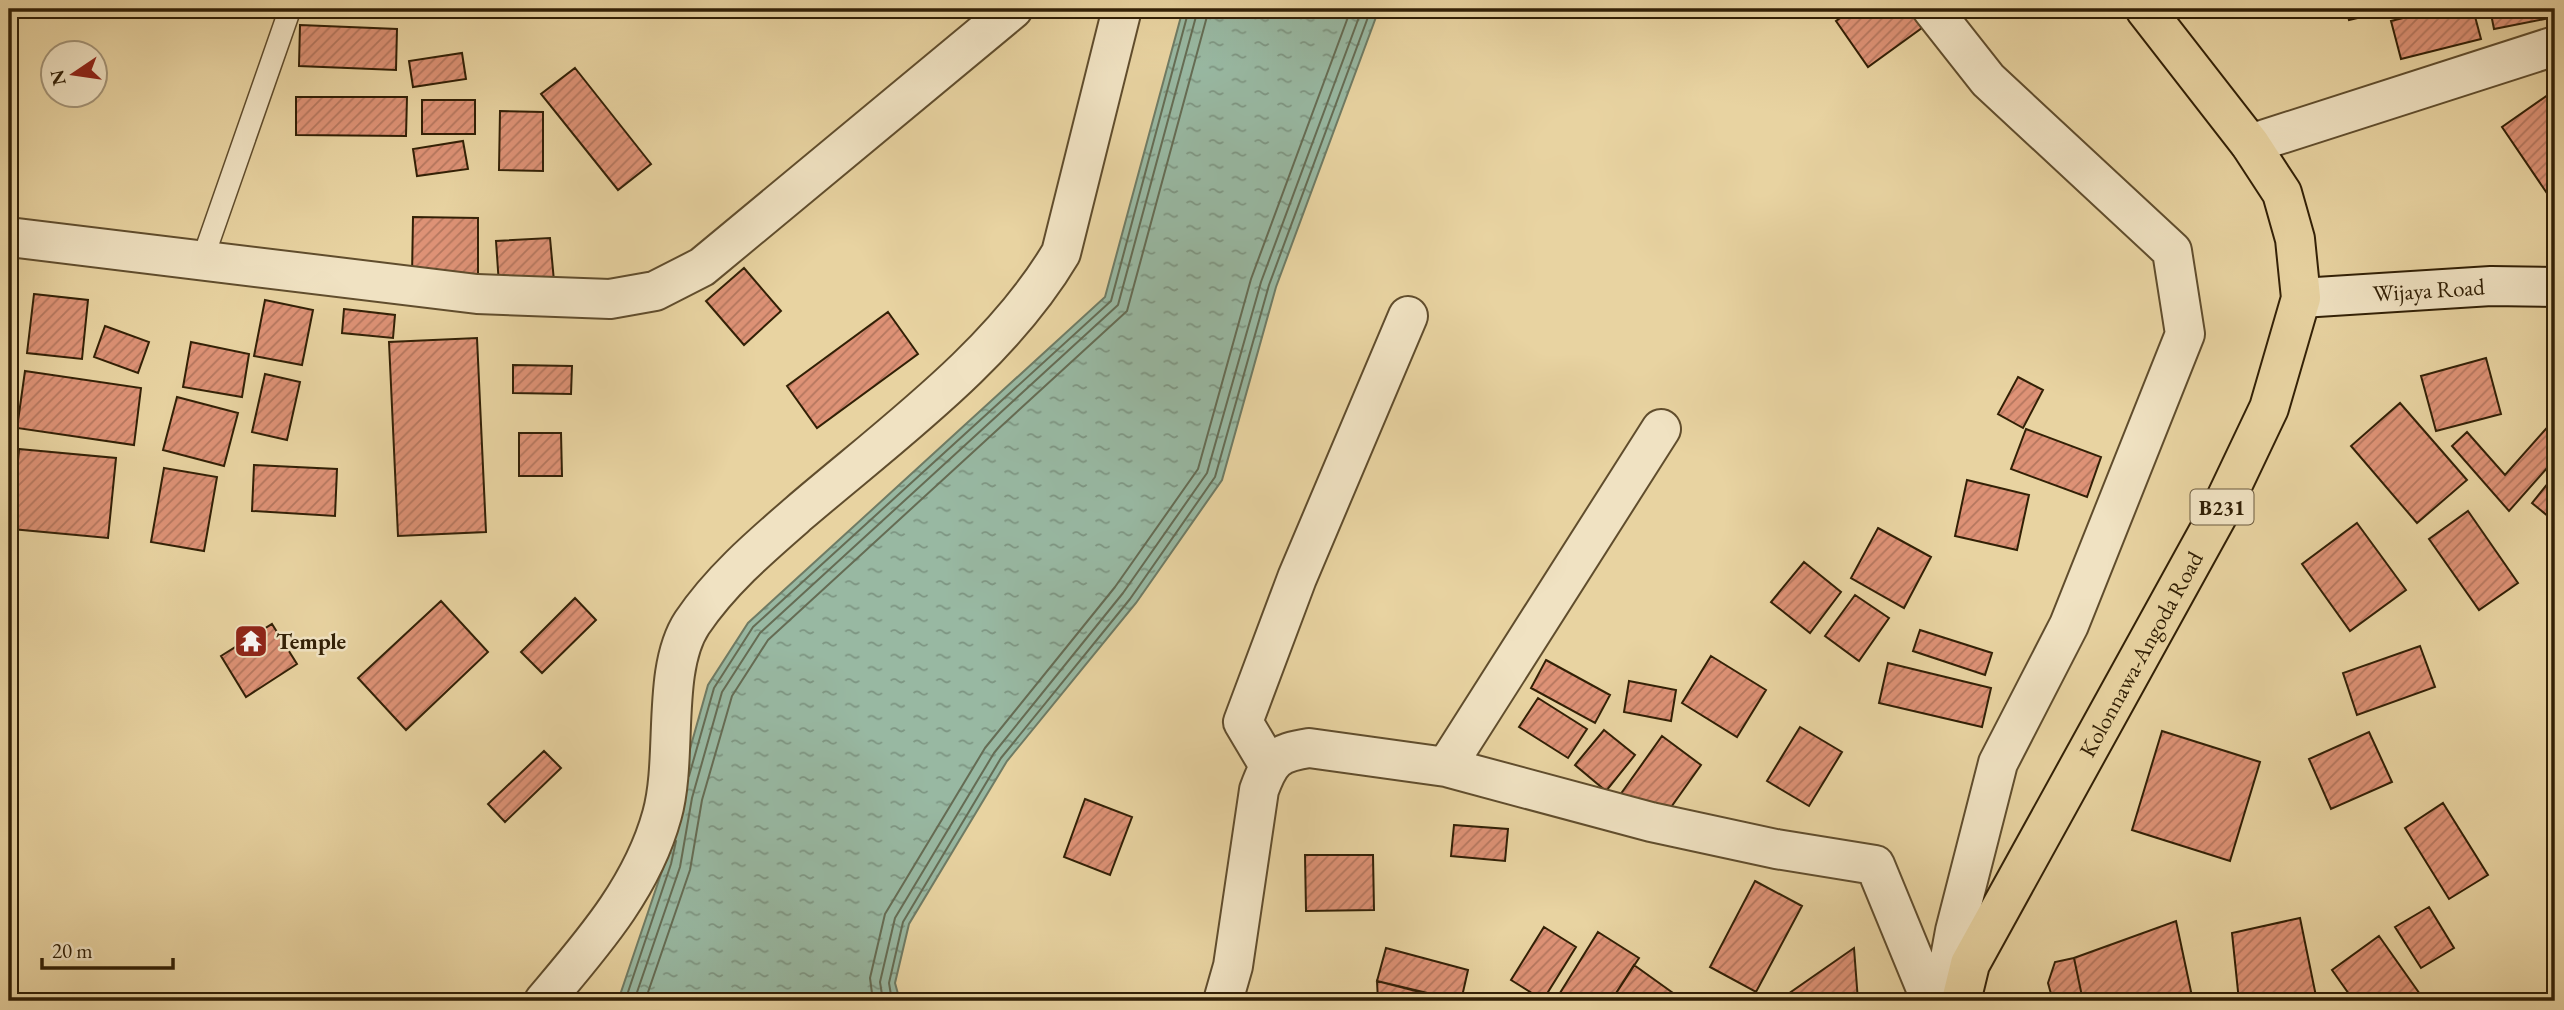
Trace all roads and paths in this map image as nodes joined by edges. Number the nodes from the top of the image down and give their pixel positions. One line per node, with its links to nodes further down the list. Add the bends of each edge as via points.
1 (290, 9): 9 (lane)
2 (1013, 9): 9 (street, via 702,267 655,291 610,299 477,294)
3 (1122, 9): 16 (street, via 1061,253 1042,285 991,346 762,545 691,625 674,677 663,814 643,868 603,931)
4 (1932, 9): 19 (street, via 1988,80 2172,251 2185,334 2069,625 1998,763)
5 (2145, 9): 7 (main road, Kolonnawa-Angoda Road / B231)
6 (2555, 46): 7 (street)
7 (2250, 144): 11 (main road, Kolonnawa-Angoda Road / B231, via 2282,193 2295,239)
8 (9, 237): 9 (street)
9 (204, 258)
10 (2555, 287): 11 (street, Wijaya Road, via 2491,286)
11 (2301, 298): 20 (main road, Kolonnawa-Angoda Road / B231, via 2269,408 2221,509 1970,964)
12 (1408, 316): 14 (street, via 1297,578 1243,722)
13 (1661, 429): 15 (street)
14 (1268, 764): 15 (street, via 1288,751 1309,748); 17 (street, via 1259,790 1233,966)
15 (1446, 767): 18 (street, via 1651,822 1875,865)
16 (544, 1001)
17 (1223, 1001)
18 (1931, 1001)
19 (1942, 1001)
20 (1961, 1001)

